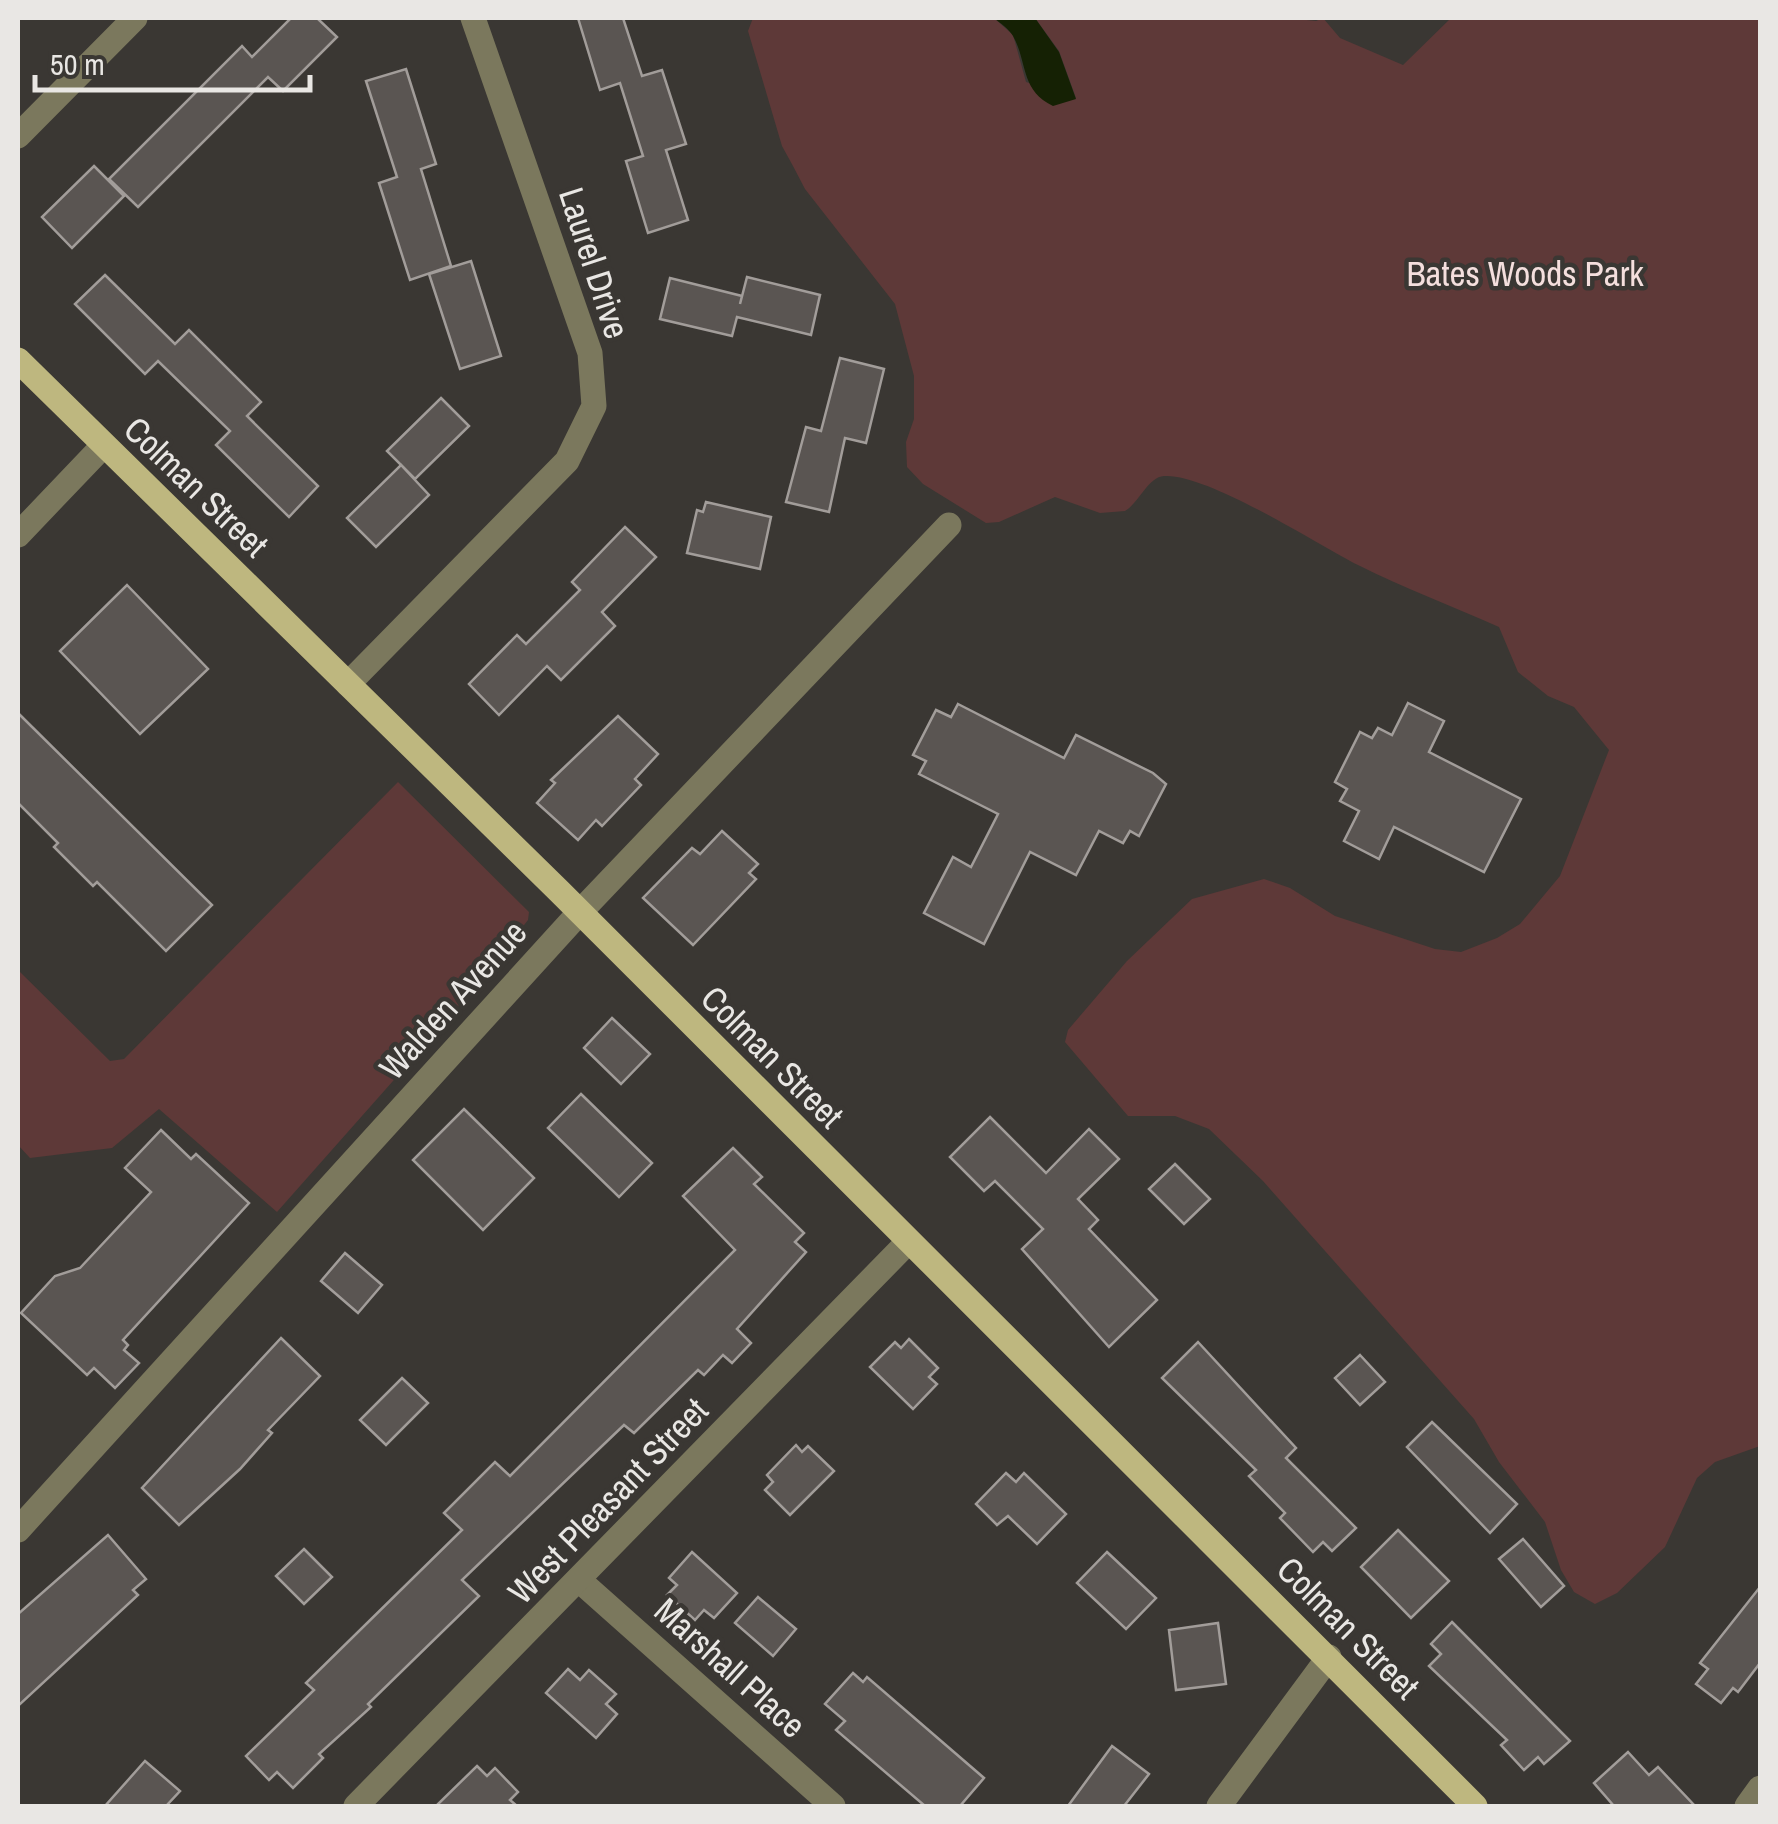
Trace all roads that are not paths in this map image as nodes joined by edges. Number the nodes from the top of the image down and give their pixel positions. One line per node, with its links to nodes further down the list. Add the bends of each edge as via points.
1 (135, 18): 3 (street)
2 (473, 18): 8 (street, Laurel Drive, via 590,353 594,406 567,462)
3 (18, 136)
4 (18, 360): 5 (main road, Colman Street)
5 (103, 446): 7 (street); 8 (main road, Colman Street)
6 (948, 525): 9 (street, Walden Avenue)
7 (18, 535)
8 (348, 684): 9 (main road, Colman Street)
9 (580, 912): 10 (main road, Colman Street); 11 (street, Walden Avenue)
10 (908, 1242): 12 (street, West Pleasant Street); 13 (main road, Colman Street)
11 (18, 1530)
12 (580, 1581): 15 (street, West Pleasant Street); 16 (street, Marshall Place)
13 (1329, 1657): 17 (street); 18 (main road, Colman Street)
14 (1760, 1788): 19 (street)
15 (356, 1806)
16 (833, 1806)
17 (1220, 1806)
18 (1476, 1806)
19 (1747, 1806)

